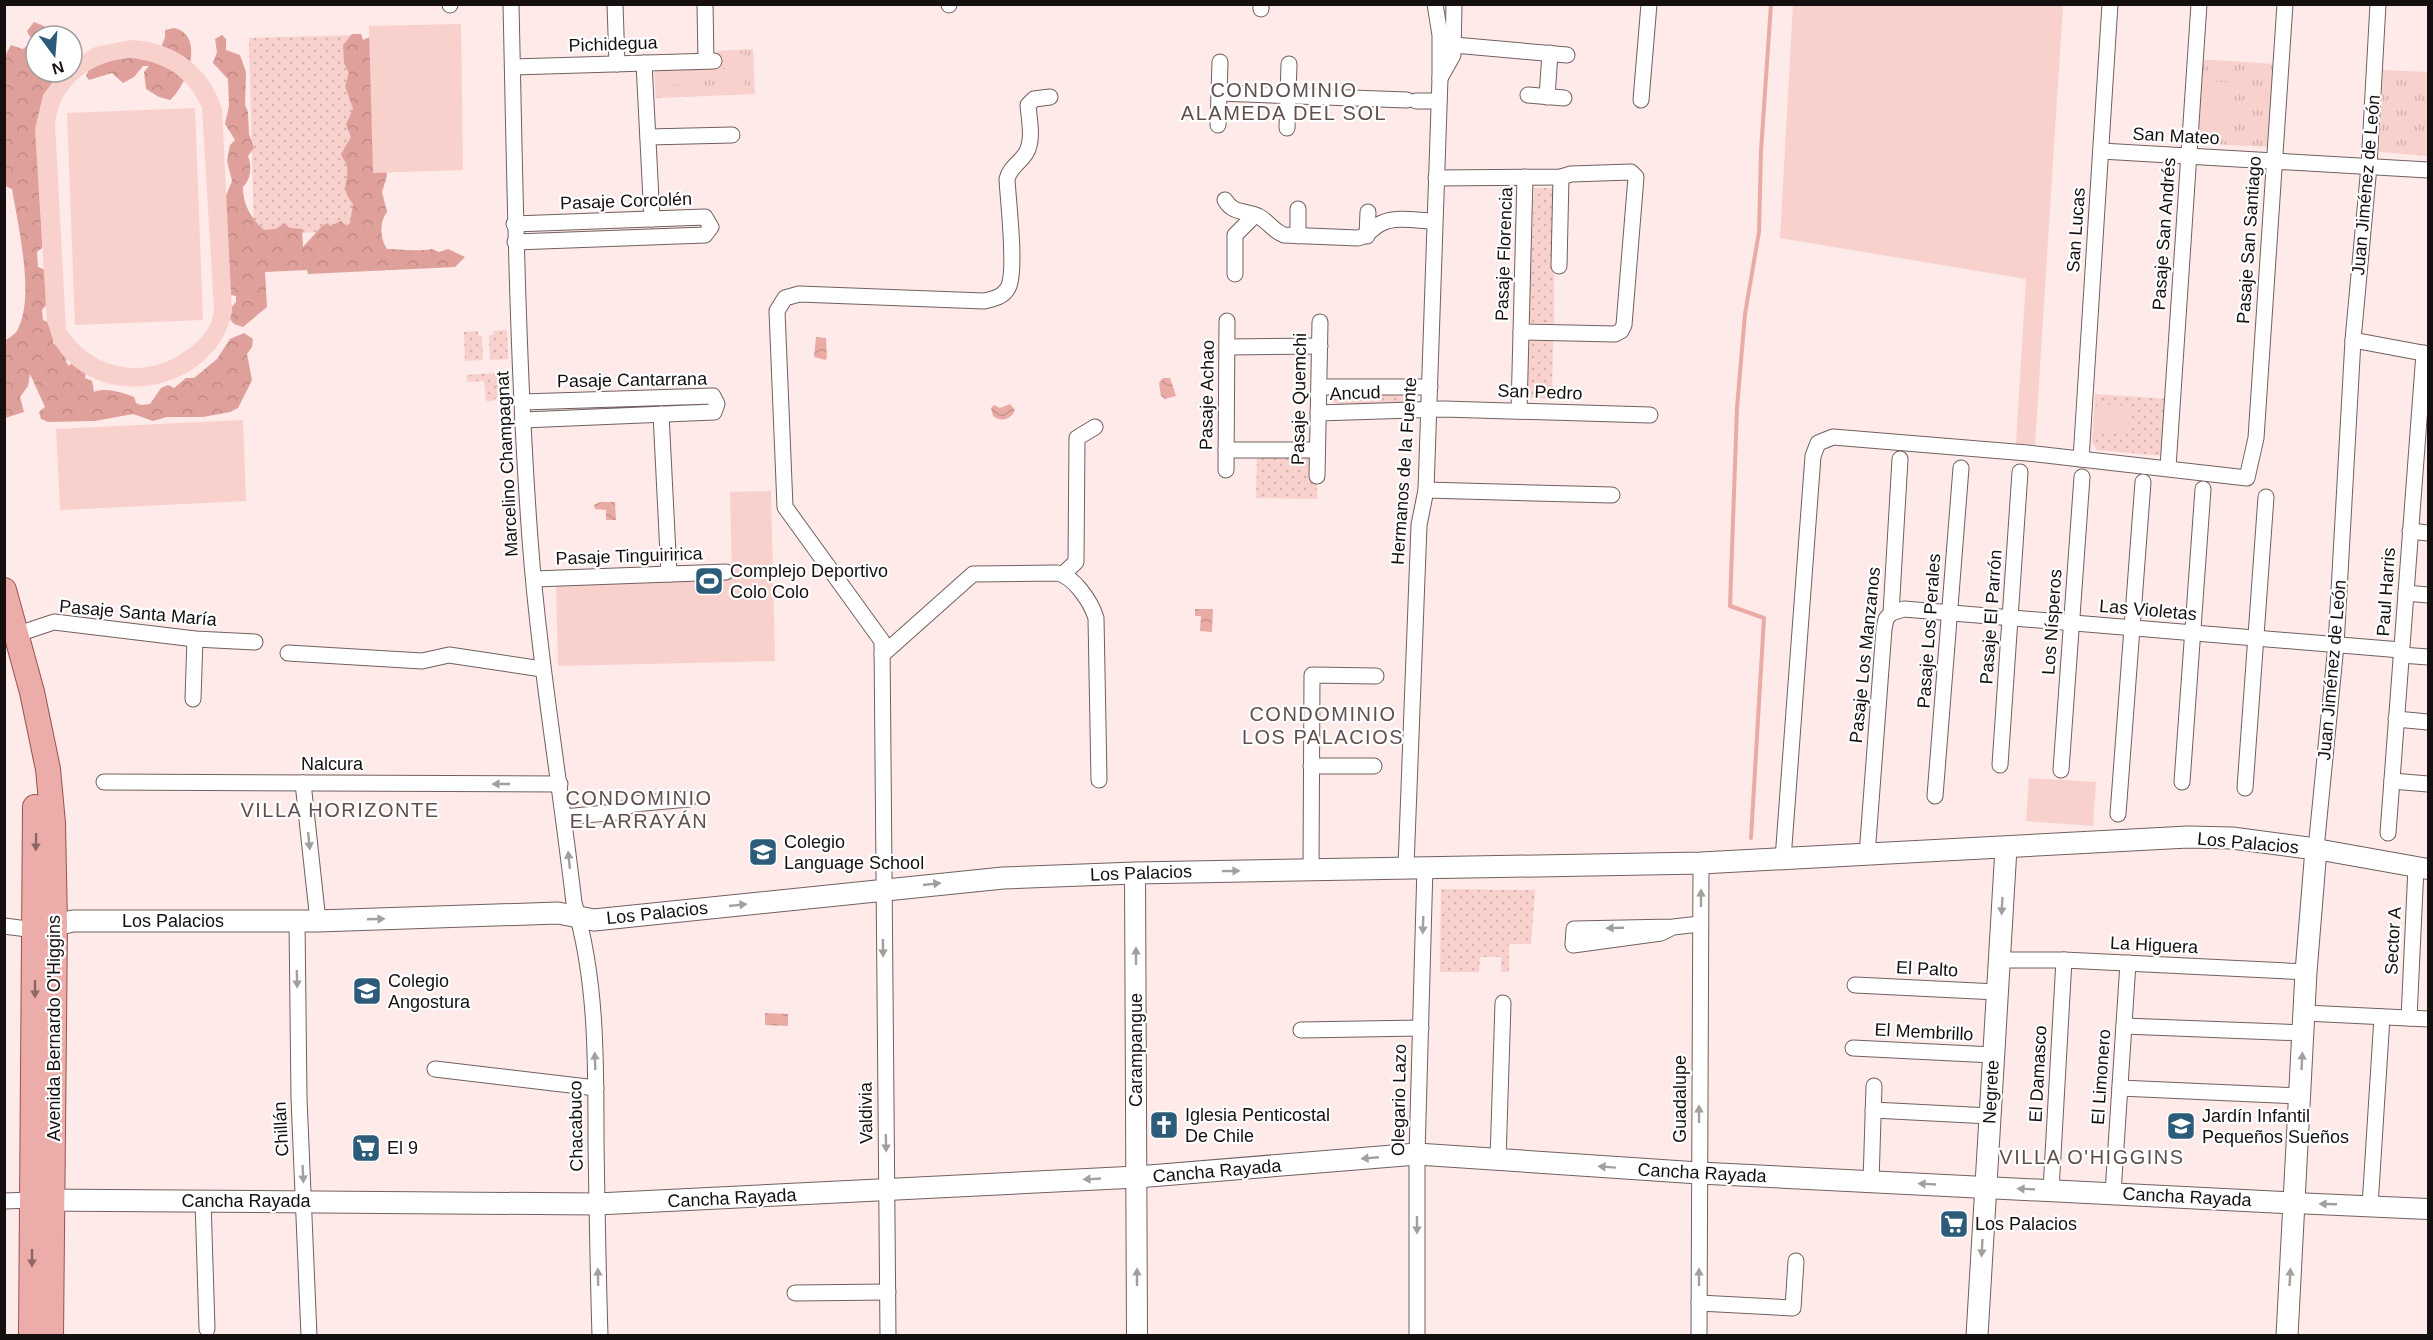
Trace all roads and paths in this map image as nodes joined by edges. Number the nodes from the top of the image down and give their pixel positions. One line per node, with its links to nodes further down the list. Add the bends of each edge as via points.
1 (512, 4): 18 (street, Marcelino Champagnat)
2 (615, 4): 16 (street)
3 (705, 4): 15 (street, Pichidegua, via 710,61)
4 (1434, 4): 19 (street, Hermanos de la Fuente, via 1440,34)
5 (1454, 4): 11 (street)
6 (1649, 4): 26 (street)
7 (2110, 4): 32 (street, San Lucas)
8 (2199, 4): 33 (street, Pasaje San Andrés)
9 (2284, 4): 34 (street, Pasaje San Santiago)
10 (2379, 4): 35 (street, Juan Jiménez de León)
11 (1454, 45): 12 (street); 19 (street)
12 (1550, 53): 13 (street); 24 (street)
13 (1567, 55)
14 (1220, 62): 20 (street)
15 (644, 63): 16 (street, Pichidegua); 31 (street)
16 (616, 64): 18 (street, Pichidegua)
17 (1289, 64): 22 (street)
18 (513, 66): 46 (street, Marcelino Champagnat)
19 (1440, 78): 27 (street, Hermanos de la Fuente)
20 (1219, 93): 22 (street); 28 (street)
21 (1528, 95): 24 (street)
22 (1288, 96): 27 (street); 29 (street)
23 (1050, 97): 107 (street, Valdivia, via 1040,97 1028,105 1030,144 1006,179 1012,272 1007,289 1000,296 984,301 799,294 784,298 777,311 785,507 882,641)
24 (1547, 97): 25 (street)
25 (1564, 98)
26 (1641, 100)
27 (1439, 101): 39 (street, Hermanos de la Fuente)
28 (1218, 125)
29 (1287, 128)
30 (732, 135): 31 (street)
31 (648, 137): 44 (street)
32 (2101, 151): 33 (street, San Mateo); 72 (street, San Lucas)
33 (2189, 156): 34 (street, San Mateo); 74 (street, Pasaje San Andrés)
34 (2274, 161): 35 (street, San Mateo); 74 (street, Pasaje San Santiago, via 2256,438 2247,478)
35 (2369, 166): 36 (street, San Mateo); 55 (street, Juan Jiménez de León)
36 (2428, 170)
37 (1526, 177): 38 (street, Pasaje Florencia); 39 (street, Pasaje Florencia); 54 (street, Pasaje Florencia)
38 (1561, 177): 50 (street); 54 (street, Pasaje Florencia, via 1630,172 1636,177 1624,325 1615,334)
39 (1436, 178): 45 (street, Hermanos de la Fuente)
40 (1225, 200): 43 (street, via 1233,210)
41 (1298, 209): 47 (street)
42 (1368, 212): 48 (street)
43 (1255, 215): 47 (street, via 1276,232); 51 (street, via 1235,235)
44 (652, 219): 46 (street, Pasaje Corcolén); 49 (street, Pasaje Corcolén, via 705,218 711,226 705,235)
45 (1434, 221): 48 (street, via 1388,221); 60 (street, Hermanos de la Fuente)
46 (514, 224): 49 (street, Marcelino Champagnat)
47 (1298, 236): 48 (street)
48 (1367, 236)
49 (515, 242): 61 (street, Marcelino Champagnat)
50 (1558, 266)
51 (1235, 274)
52 (1227, 321): 57 (street, Pasaje Achao)
53 (1320, 322): 56 (street, Pasaje Quemchi)
54 (1521, 332): 63 (street, Pasaje Florencia)
55 (2353, 340): 58 (street); 104 (street, Juan Jiménez de León)
56 (1320, 346): 57 (street); 59 (street, Pasaje Quemchi)
57 (1227, 347): 69 (street, Pasaje Achao)
58 (2426, 354): 73 (street, Paul Harris)
59 (1319, 387): 60 (street, Ancud); 65 (street, Pasaje Quemchi)
60 (1430, 387): 62 (street, Hermanos de la Fuente)
61 (522, 402): 64 (street, Pasaje Cantarrana, via 713,396 717,400 714,412); 67 (street, Marcelino Champagnat)
62 (1430, 410): 63 (street, San Pedro); 65 (street, Ancud); 82 (street, Hermanos de la Fuente)
63 (1519, 411): 66 (street, San Pedro)
64 (661, 414): 67 (street, Pasaje Cantarrana); 88 (street)
65 (1318, 414): 70 (street, Pasaje Quemchi)
66 (1650, 415)
67 (523, 420): 90 (street, Marcelino Champagnat)
68 (1095, 428): 89 (street, via 1077,438 1076,562)
69 (1226, 450): 70 (street); 76 (street, Pasaje Achao)
70 (1317, 450): 78 (street, Pasaje Quemchi)
71 (1900, 459): 94 (street, Pasaje Los Manzanos)
72 (2081, 459): 74 (street); 134 (street, via 1833,437 1818,443 1813,456)
73 (2422, 466): 85 (street, Paul Harris)
74 (2168, 467)
75 (1961, 468): 95 (street, Pasaje Los Perales)
76 (1226, 470)
77 (2020, 472): 96 (street, Pasaje El Parrón)
78 (1317, 476)
79 (2082, 477): 97 (street, Los Nísperos)
80 (2143, 482): 98 (street)
81 (2203, 489): 99 (street)
82 (1426, 490): 83 (street); 136 (street, Hermanos de la Fuente, via 1419,525)
83 (1612, 495)
84 (2265, 497): 101 (street)
85 (2410, 531): 86 (street); 92 (street, Paul Harris)
86 (2428, 533)
87 (726, 572): 88 (street, Pasaje Tinguiririca)
88 (669, 574): 90 (street, Pasaje Tinguiririca)
89 (1063, 574): 107 (street, via 973,574); 118 (street, via 1096,618)
90 (534, 579): 109 (street, Marcelino Champagnat)
91 (4, 590): 100 (main road, Avenida Bernardo O'Higgins)
92 (2406, 593): 93 (street); 106 (street, Paul Harris)
93 (2428, 595)
94 (1891, 613): 95 (street, Las Violetas, via 1904,609); 133 (street, Pasaje Los Manzanos, via 1884,629)
95 (1950, 613): 96 (street, Las Violetas); 126 (street, Pasaje Los Perales)
96 (2010, 618): 97 (street, Las Violetas); 114 (street, Pasaje El Parrón)
97 (2071, 623): 98 (street, Las Violetas); 117 (street, Los Nísperos)
98 (2132, 628): 99 (street, Las Violetas); 128 (street)
99 (2193, 633): 101 (street, Las Violetas); 121 (street)
100 (18, 634): 102 (street, Pasaje Santa María, via 54,622); 146 (main road, Avenida Bernardo O'Higgins, via 38,721 33,760)
101 (2256, 638): 104 (street, Las Violetas); 125 (street)
102 (195, 639): 103 (street, Pasaje Santa María); 111 (street)
103 (255, 642)
104 (2336, 645): 106 (street, Las Violetas); 132 (street, Juan Jiménez de León)
105 (288, 653): 109 (street, via 422,662 449,655)
106 (2401, 653): 108 (street, Las Violetas); 112 (street, Paul Harris)
107 (882, 655): 140 (street, Valdivia)
108 (2428, 657)
109 (542, 669): 123 (street, Marcelino Champagnat)
110 (1376, 676): 115 (street, via 1312,675)
111 (193, 699)
112 (2396, 719): 113 (street); 119 (street, Paul Harris)
113 (2428, 722)
114 (2000, 765)
115 (1311, 766): 116 (street); 138 (street)
116 (1374, 766)
117 (2061, 770)
118 (1099, 780)
119 (2391, 781): 124 (street); 130 (street, Paul Harris)
120 (105, 782): 122 (street, Nalcura)
121 (2181, 782)
122 (303, 783): 123 (street, Nalcura, one-way to 122); 143 (street, one-way to 143)
123 (560, 784): 129 (street, Marcelino Champagnat)
124 (2428, 784)
125 (2245, 788)
126 (1935, 796)
127 (689, 799): 129 (street, via 633,804 617,812)
128 (2118, 814)
129 (564, 817): 141 (street, Marcelino Champagnat, one-way to 129)
130 (2388, 833)
131 (2006, 848): 132 (main road, Los Palacios, via 2188,837 2232,838); 133 (main road, Los Palacios); 148 (main road, Negrete, one-way to 148)
132 (2316, 849): 137 (street, Los Palacios); 151 (main road, Juan Jiménez de León)
133 (1867, 855): 134 (main road, Los Palacios)
134 (1783, 859): 135 (main road, Los Palacios)
135 (1701, 863): 136 (main road, Los Palacios); 144 (street, Guadalupe, one-way to 135)
136 (1415, 867): 138 (main road, Los Palacios); 160 (street, Olegario Lazo, one-way to 160)
137 (2422, 868): 156 (street, Sector A)
138 (1311, 869): 139 (main road, Los Palacios, one-way to 138)
139 (1135, 873): 140 (main road, Los Palacios, one-way to 139, via 1004,878); 174 (street, Carampangue, one-way to 139)
140 (882, 890): 141 (main road, Los Palacios, one-way to 140, via 594,920); 177 (street, Valdivia, one-way to 177)
141 (578, 917): 143 (main road, Los Palacios, one-way to 141, via 558,913); 166 (street, Chacabuco, one-way to 141, via 588,963)
142 (297, 921): 143 (main road, Los Palacios); 146 (main road, Los Palacios); 183 (street, Chillán, one-way to 183)
143 (318, 921)
144 (1700, 924): 147 (street); 173 (street, Guadalupe, one-way to 144)
145 (4, 926): 146 (street, Los Palacios)
146 (45, 927): 180 (main road, Avenida Bernardo O'Higgins)
147 (1673, 927): 147 (street, one-way to 147, via 1574,929 1573,945 1661,933)
148 (1999, 960): 149 (street, La Higuera); 153 (main road, Negrete)
149 (2064, 960): 150 (street, La Higuera); 178 (street, El Damasco)
150 (2128, 963): 151 (street, La Higuera); 159 (street, El Limonero)
151 (2307, 972): 158 (main road, Juan Jiménez de León)
152 (1855, 985): 153 (street, El Palto)
153 (1997, 992): 163 (main road, Negrete)
154 (1503, 1004): 172 (street)
155 (2382, 1017): 156 (street); 158 (street); 186 (street)
156 (2409, 1018): 157 (street)
157 (2428, 1019)
158 (2304, 1023): 159 (street); 168 (main road, Juan Jiménez de León, one-way to 158)
159 (2124, 1026): 167 (street, El Limonero)
160 (1421, 1028): 161 (street); 171 (street, Olegario Lazo)
161 (1301, 1030)
162 (1853, 1048): 163 (street, El Membrillo)
163 (1993, 1055): 170 (main road, Negrete)
164 (435, 1069): 166 (street)
165 (1874, 1086): 169 (street)
166 (596, 1088): 185 (street, Chacabuco)
167 (2120, 1088): 168 (street); 179 (street, El Limonero)
168 (2300, 1096): 184 (main road, Juan Jiménez de León)
169 (1873, 1110): 170 (street); 175 (street)
170 (1990, 1116): 176 (main road, Negrete)
171 (1417, 1155): 172 (main road, Cancha Rayada); 174 (main road, Cancha Rayada, one-way to 174); 199 (street, Olegario Lazo, one-way to 199)
172 (1498, 1160): 173 (main road, Cancha Rayada, one-way to 172)
173 (1699, 1173): 175 (main road, Cancha Rayada); 191 (street, Guadalupe, one-way to 173)
174 (1137, 1177): 177 (main road, Cancha Rayada, one-way to 177); 198 (street, Carampangue, one-way to 174)
175 (1871, 1182): 176 (main road, Cancha Rayada, one-way to 175)
176 (1986, 1187): 178 (main road, Cancha Rayada, one-way to 176); 201 (main road, Negrete, one-way to 201)
177 (886, 1190): 185 (main road, Cancha Rayada); 189 (street, Valdivia)
178 (2051, 1190): 179 (main road, Cancha Rayada)
179 (2113, 1193): 184 (main road, Cancha Rayada)
180 (42, 1200): 181 (main road, Cancha Rayada); 182 (street, Cancha Rayada); 193 (main road, Avenida Bernardo O'Higgins, one-way to 193); 194 (main road, Avenida Bernardo O'Higgins)
181 (203, 1200): 183 (main road, Cancha Rayada); 192 (street)
182 (4, 1201)
183 (304, 1201): 185 (main road, Cancha Rayada); 195 (street, Chillán)
184 (2294, 1203): 186 (street, Cancha Rayada, one-way to 184); 202 (main road, Juan Jiménez de León, one-way to 184)
185 (597, 1204): 196 (street, Chacabuco, one-way to 185)
186 (2370, 1206): 187 (street, Cancha Rayada)
187 (2428, 1209)
188 (1796, 1262): 191 (street, via 1793,1308)
189 (888, 1292): 190 (street); 197 (street, Valdivia)
190 (795, 1293)
191 (1699, 1304): 200 (street, Guadalupe)
192 (207, 1329)
193 (31, 1335)
194 (51, 1335)
195 (309, 1335)
196 (600, 1335)
197 (888, 1335)
198 (1137, 1335)
199 (1417, 1335)
200 (1699, 1335)
201 (1977, 1335)
202 (2287, 1335)

